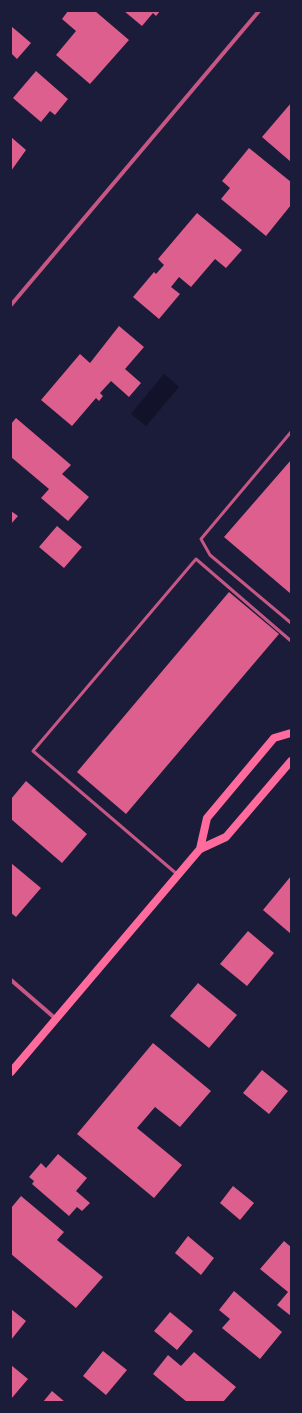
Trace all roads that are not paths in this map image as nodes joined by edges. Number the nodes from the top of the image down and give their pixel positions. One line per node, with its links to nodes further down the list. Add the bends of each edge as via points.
1 (259, 11): 2 (street)
2 (11, 305)
3 (291, 432): 4 (lane, via 201,539 210,555)
4 (291, 623)
5 (291, 641): 9 (lane, via 196,559 33,751)
6 (291, 733): 8 (main road, via 274,738 207,818)
7 (291, 761): 8 (main road, via 226,837)
8 (200, 849): 9 (main road)
9 (178, 875): 11 (main road)
10 (11, 980): 11 (street)
11 (57, 1019): 12 (main road)
12 (11, 1072)

